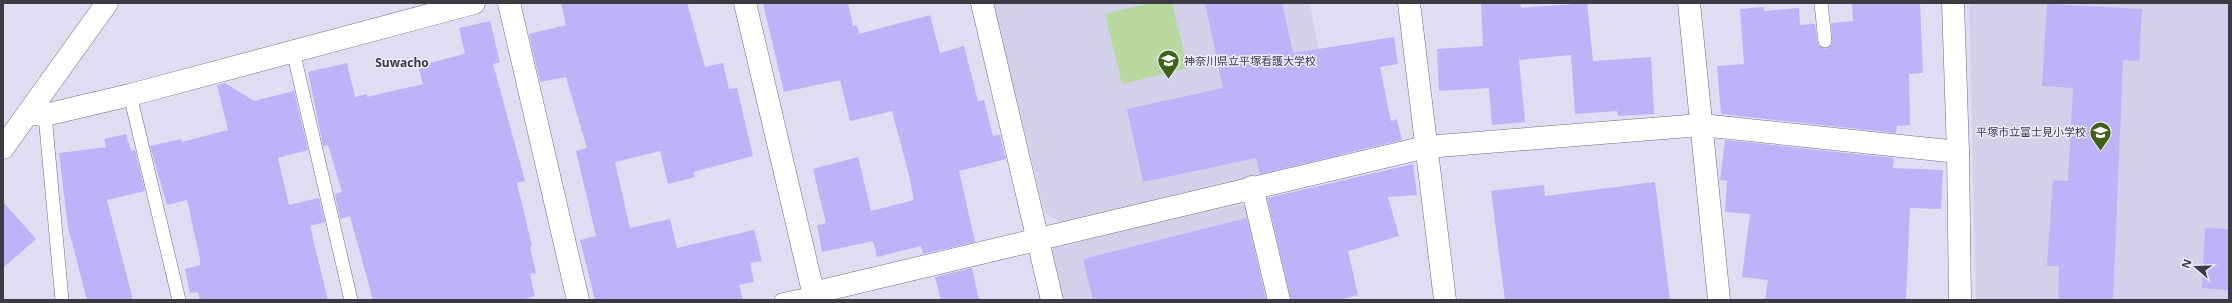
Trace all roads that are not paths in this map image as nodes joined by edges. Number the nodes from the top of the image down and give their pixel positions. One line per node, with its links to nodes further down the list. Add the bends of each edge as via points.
1 (108, 3): 13 (street)
2 (474, 3): 11 (street)
3 (509, 3): 24 (street)
4 (745, 3): 20 (street)
5 (982, 3): 19 (street)
6 (1409, 3): 15 (street)
7 (1689, 3): 14 (street)
8 (1821, 3): 10 (lane)
9 (1953, 3): 17 (street)
10 (1825, 41)
11 (293, 52): 12 (street); 23 (lane)
12 (130, 95): 13 (street); 22 (lane)
13 (37, 115): 16 (street); 21 (lane)
14 (1701, 125): 15 (street); 17 (street); 29 (street)
15 (1426, 147): 18 (street); 28 (street)
16 (3, 148)
17 (1958, 152): 30 (street)
18 (1252, 187): 19 (street); 27 (street)
19 (1038, 238): 20 (street); 26 (street)
20 (814, 296): 25 (lane)
21 (62, 300)
22 (178, 300)
23 (351, 300)
24 (578, 300)
25 (781, 300)
26 (1052, 300)
27 (1279, 300)
28 (1445, 300)
29 (1719, 300)
30 (1960, 300)

